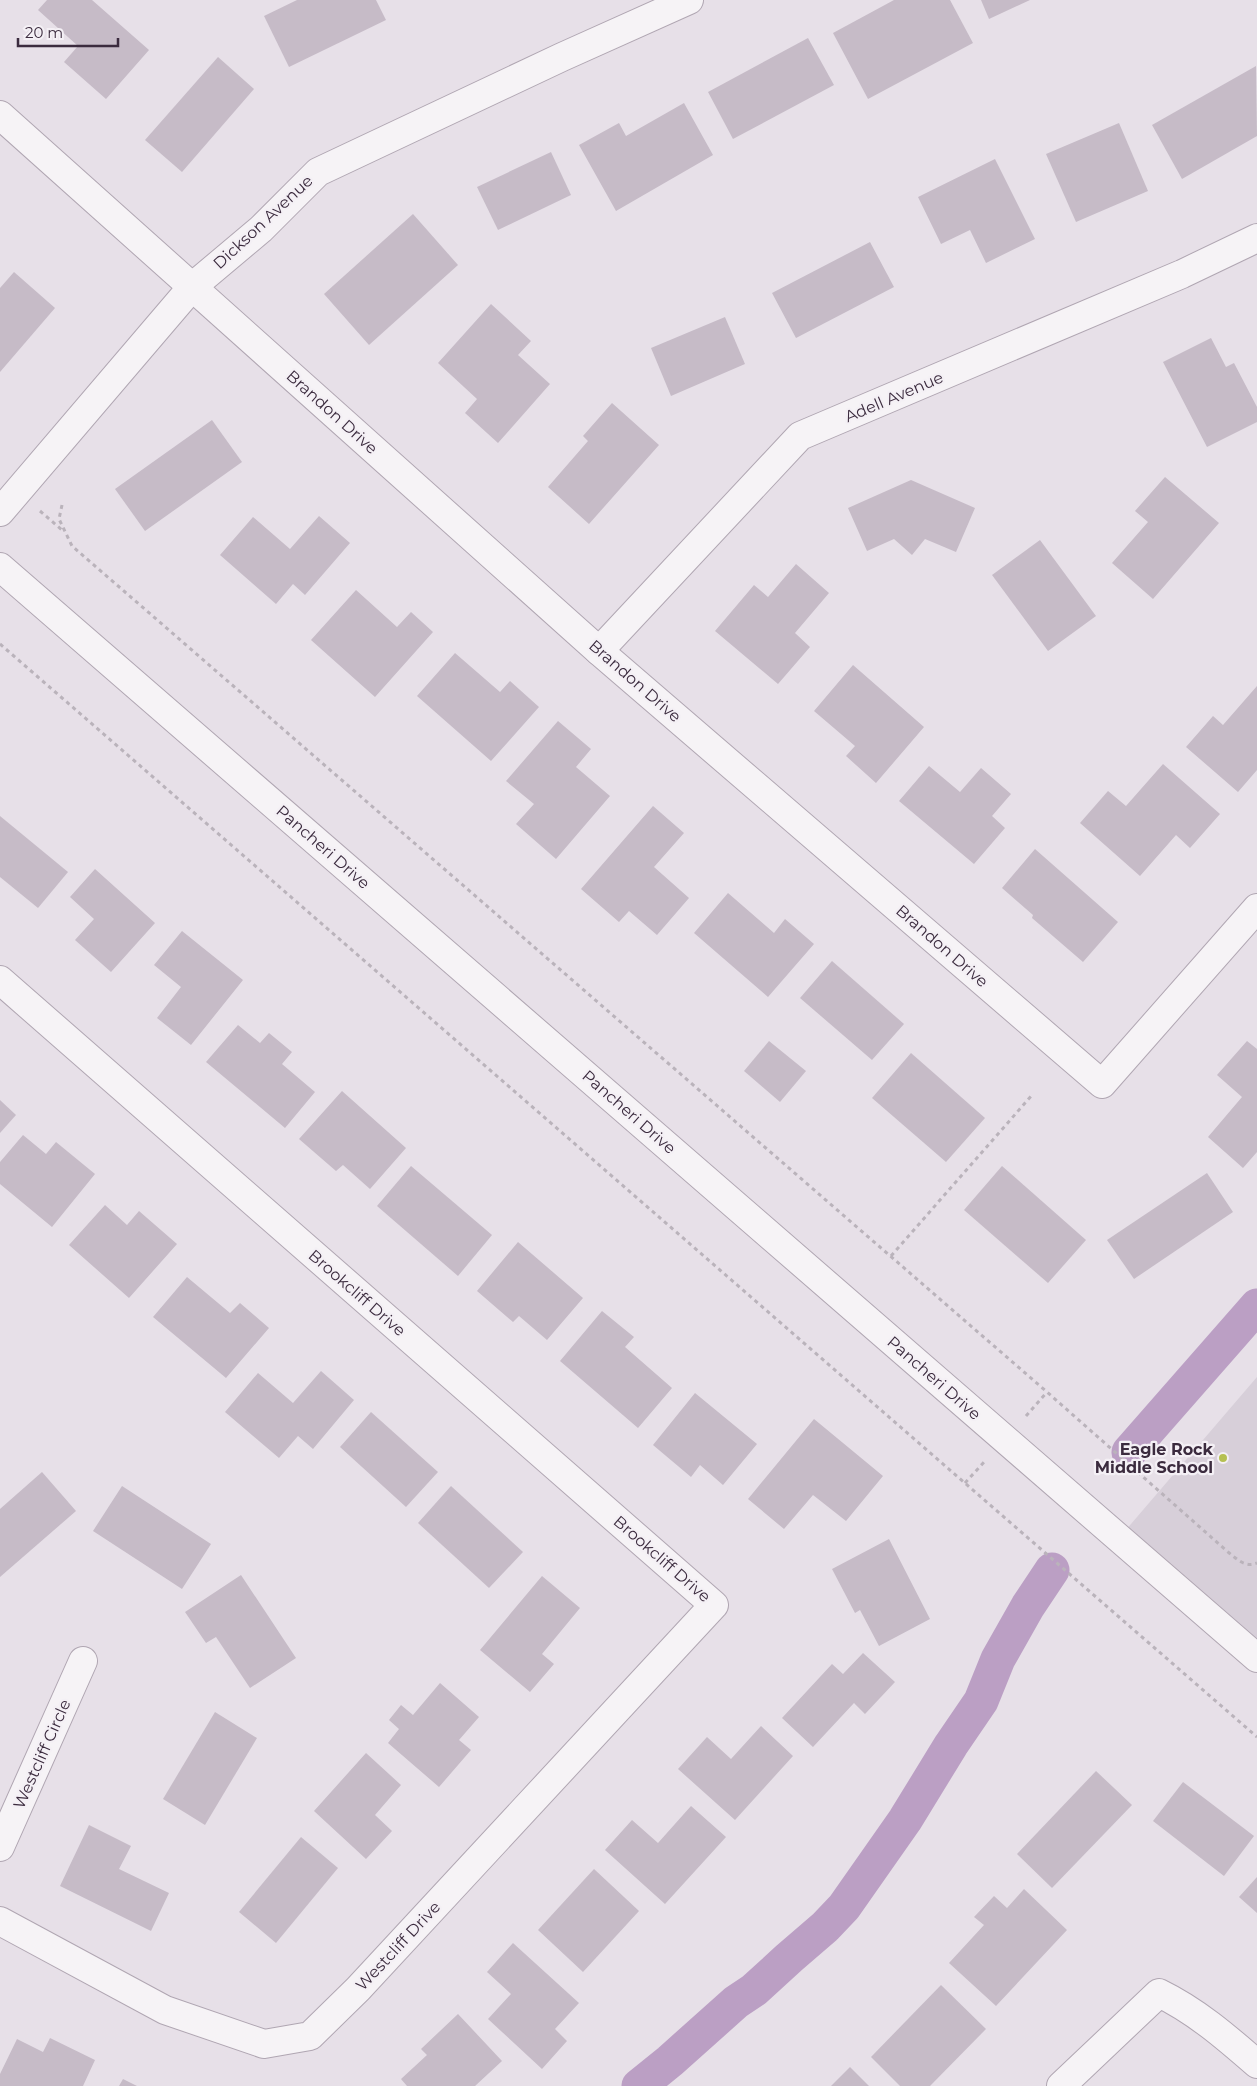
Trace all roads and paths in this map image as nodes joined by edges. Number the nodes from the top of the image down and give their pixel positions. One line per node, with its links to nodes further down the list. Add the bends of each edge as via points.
1 (688, 0): 4 (street, Dickson Avenue, via 318,172 261,229)
2 (0, 115): 4 (street, Brandon Drive)
3 (1257, 238): 9 (street, Adell Avenue, via 1182,274 800,436)
4 (192, 287): 6 (street, Dickson Avenue); 9 (street, Brandon Drive)
5 (62, 505): 13 (path, via 59,519 72,546)
6 (0, 512)
7 (0, 567): 16 (street, Pancheri Drive)
8 (0, 644): 18 (path)
9 (600, 651): 10 (street, Brandon Drive, via 1102,1084)
10 (1257, 908)
11 (0, 980): 15 (street, Brookcliff Drive)
12 (1033, 1094): 13 (path)
13 (891, 1256): 14 (path, via 1228,1552 1242,1563)
14 (1257, 1563)
15 (714, 1605): 20 (street, Westcliff Drive, via 365,1982 310,2036 264,2044 165,2010)
16 (1254, 1651)
17 (83, 1661): 19 (street, Westcliff Circle)
18 (1257, 1738)
19 (0, 1847)
20 (0, 1921)
21 (1257, 2064): 22 (street, via 1216,2028 1159,1993)
22 (1061, 2086)

